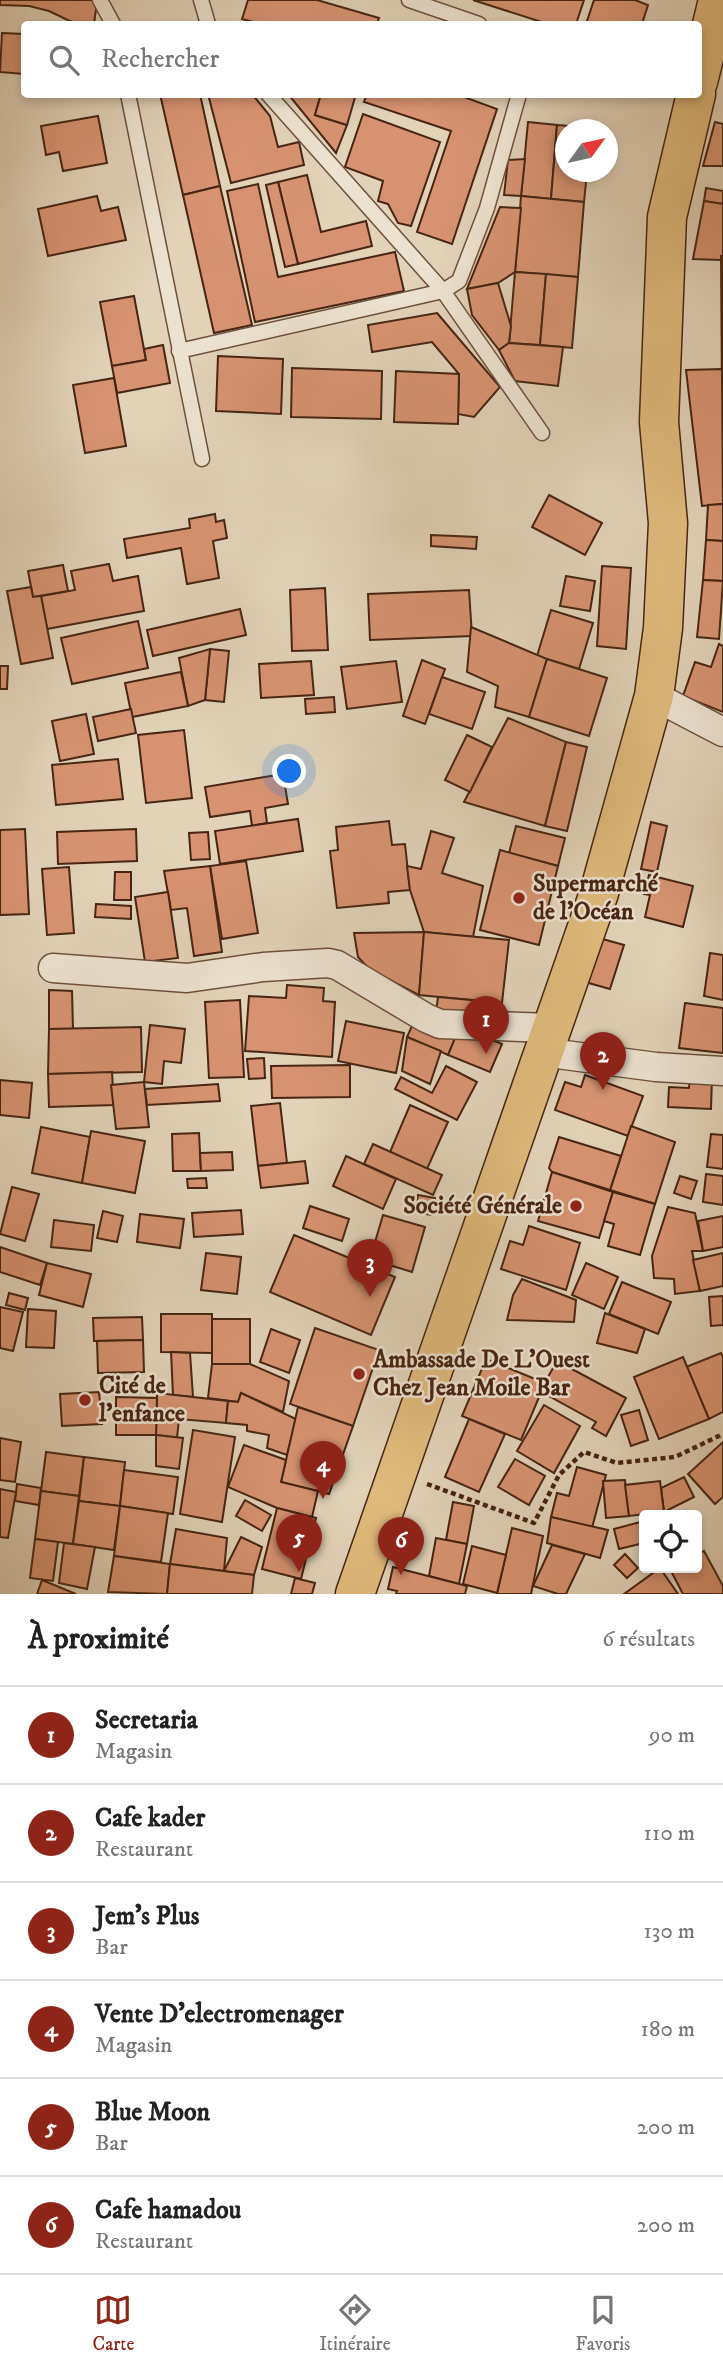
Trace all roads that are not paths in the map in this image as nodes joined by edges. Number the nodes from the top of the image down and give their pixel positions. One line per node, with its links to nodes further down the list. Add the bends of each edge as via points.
1 (100, 0): 5 (lane)
2 (201, 0): 6 (lane)
3 (409, 0): 7 (lane)
4 (718, 0): 8 (main road)
5 (111, 21)
6 (207, 21)
7 (470, 21)
8 (702, 66)
9 (129, 98): 14 (lane)
10 (272, 98): 13 (lane)
11 (519, 98): 13 (lane, via 487,208 459,281)
12 (695, 98): 17 (main road, via 667,217 659,422 668,523)
13 (443, 291): 14 (lane); 15 (lane)
14 (180, 351): 16 (lane)
15 (542, 433)
16 (202, 459)
17 (654, 696): 18 (street); 20 (main road, via 599,893)
18 (723, 732)
19 (53, 968): 20 (street, via 187,978 328,963 440,1024)
20 (546, 1040): 21 (street, via 656,1067); 22 (main road)
21 (723, 1071)
22 (355, 1594)

